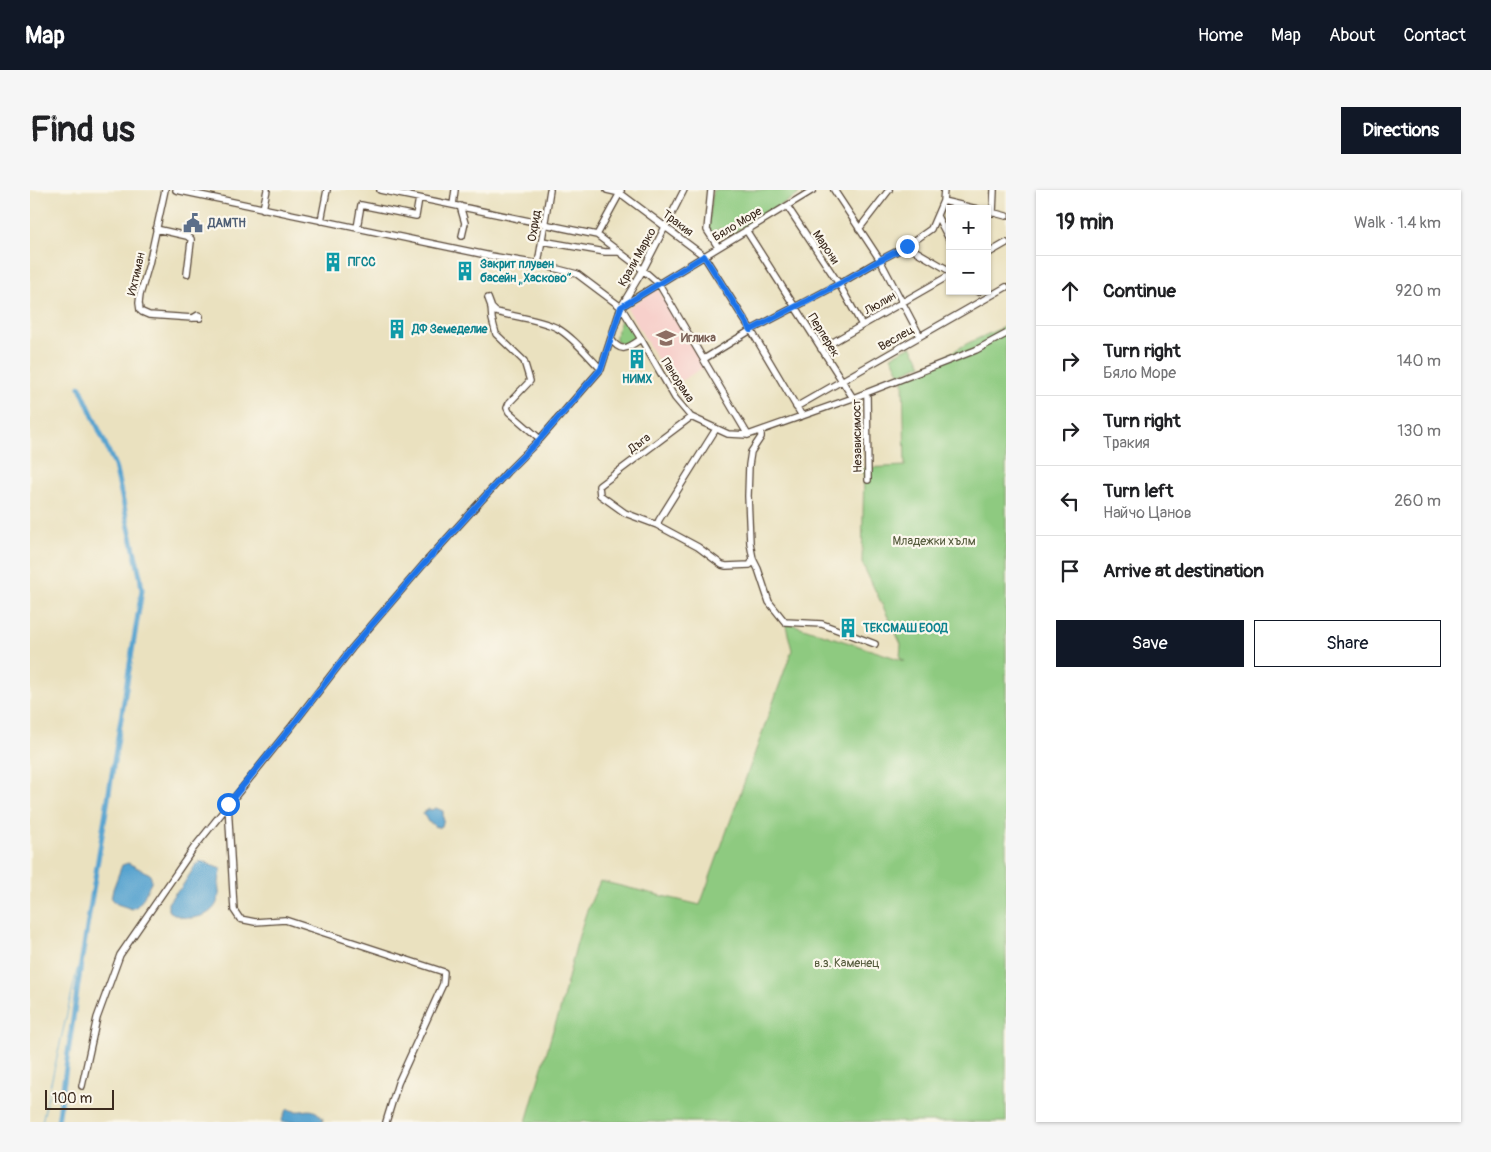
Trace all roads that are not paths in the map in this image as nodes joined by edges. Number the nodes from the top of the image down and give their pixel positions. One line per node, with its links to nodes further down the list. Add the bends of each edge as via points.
1 (165, 190): 33 (street, Ихтиман)
2 (176, 190): 17 (street, Панорама)
3 (267, 190): 25 (street)
4 (327, 190): 29 (street)
5 (380, 190): 18 (street)
6 (456, 190): 20 (street)
7 (550, 190): 30 (street, Охрид)
8 (607, 190): 15 (street, Тракия)
9 (684, 190): 31 (street, Крали Марко)
10 (711, 190): 42 (street, via 707,230)
11 (834, 190): 34 (street)
12 (889, 190): 34 (street)
13 (944, 190): 19 (street)
14 (994, 190): 24 (street)
15 (621, 191): 31 (street, Тракия); 37 (street)
16 (807, 191): 23 (street, Бяло Море)
17 (205, 193): 25 (street, Панорама)
18 (419, 198): 20 (street); 32 (street, via 416,216 361,205)
19 (943, 201): 21 (street); 27 (street)
20 (453, 205): 22 (street)
21 (960, 205)
22 (460, 206): 30 (street); 38 (street, via 465,223)
23 (787, 206): 35 (street, Бяло Море); 53 (street, Марони)
24 (991, 206)
25 (263, 209): 29 (street, Панорама)
26 (991, 212): 28 (street)
27 (937, 216): 36 (street); 41 (street, via 931,229)
28 (1006, 216)
29 (321, 221): 32 (street, Панорама)
30 (544, 224): 37 (street); 39 (street, Охрид)
31 (666, 226): 45 (street, Тракия); 49 (street, Крали Марко)
32 (357, 228): 47 (street, Панорама)
33 (156, 229): 50 (street, via 191,238); 60 (street, Ихтиман, via 140,295 140,310 149,315)
34 (859, 229): 46 (street)
35 (746, 230): 42 (street, Бяло Море); 59 (street, Перперек)
36 (946, 233)
37 (597, 235): 43 (street)
38 (462, 236)
39 (542, 241): 43 (street); 47 (street, Охрид)
40 (1006, 243): 44 (street)
41 (907, 246): 46 (street); 48 (street)
42 (718, 247): 45 (street, Бяло Море)
43 (619, 252): 49 (street)
44 (991, 252)
45 (704, 256): 52 (street, Бяло Море); 62 (street, Тракия)
46 (880, 260): 53 (street); 56 (street)
47 (538, 264): 58 (street, Панорама, via 576,274)
48 (946, 268)
49 (643, 270): 52 (street); 58 (street, Крали Марко)
50 (186, 274)
51 (946, 277): 56 (street, Люлин)
52 (659, 284): 58 (street, Бяло Море); 68 (street)
53 (839, 284): 59 (street); 61 (street, Марони)
54 (1006, 287): 64 (street, Веслец)
55 (488, 298): 57 (street)
56 (902, 302): 61 (street, Люлин); 64 (street)
57 (491, 306): 69 (street, via 496,312 543,322 558,329); 79 (street, via 496,334 524,361 530,381 507,408)
58 (621, 307): 65 (street, Крали Марко); 66 (street, Панорама)
59 (795, 307): 62 (street); 67 (street, Перперек)
60 (193, 318)
61 (862, 325): 67 (street, Люлин)
62 (751, 330): 68 (street); 73 (street, Тракия)
63 (1006, 334): 71 (street, Панорама, via 976,350)
64 (920, 336): 70 (street, Веслец)
65 (611, 339): 66 (street, via 622,348); 69 (street, Крали Марко)
66 (641, 339): 74 (street, Панорама, via 675,398)
67 (821, 349): 70 (street, Перперек)
68 (704, 359): 78 (street)
69 (601, 369): 79 (street)
70 (841, 381): 72 (street, Перперек); 73 (street, Веслец)
71 (866, 393): 72 (street, Панорама); 80 (street, Независимост)
72 (853, 398): 75 (street, Панорама)
73 (796, 407): 75 (street, Тракия)
74 (691, 416): 76 (street, Панорама); 81 (street, Дъга, via 599,486 600,495 625,513)
75 (802, 416): 77 (street, Панорама)
76 (716, 429): 78 (street, Панорама, via 728,434); 81 (street)
77 (761, 431): 78 (street, Панорама); 82 (street, via 761,437 751,452 748,475)
78 (748, 435)
79 (540, 439): 84 (street, via 397,595)
80 (868, 480)
81 (657, 525): 82 (street, via 698,547 722,565 750,564)
82 (753, 559): 83 (street, via 768,602 785,622 822,624)
83 (875, 644)
84 (228, 804): 85 (street, via 120,955 97,1018); 86 (street, via 234,910 240,919 255,922 285,920 444,972 443,984 398,1083)
85 (82, 1086)
86 (386, 1122)

